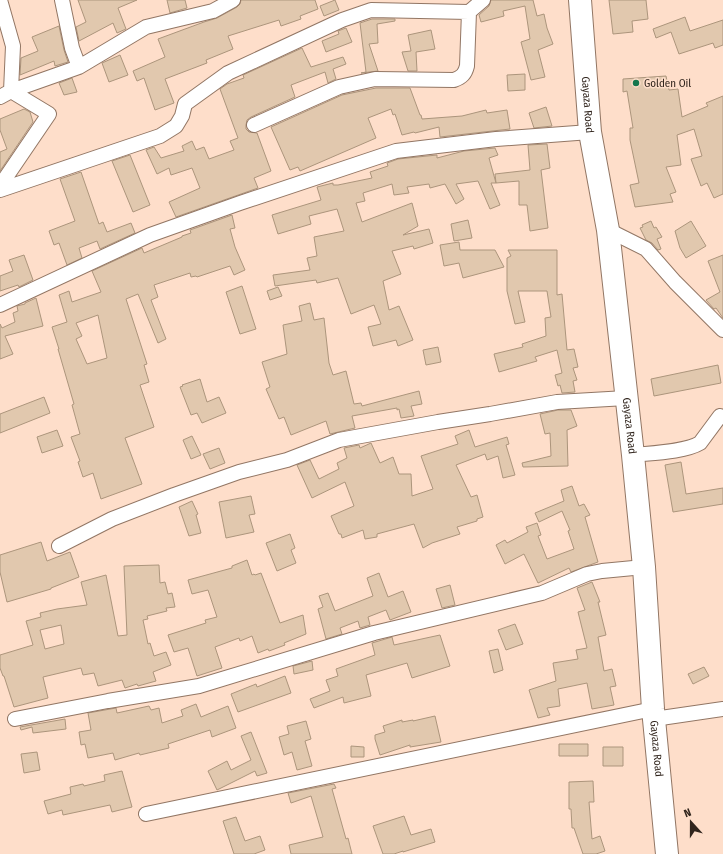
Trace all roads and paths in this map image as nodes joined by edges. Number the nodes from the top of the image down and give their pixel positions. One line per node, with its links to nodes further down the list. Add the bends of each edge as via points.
1 (0, 0): 8 (street, via 13,46)
2 (62, 0): 7 (street, via 72,48)
3 (233, 0): 7 (street, via 213,11 146,27)
4 (482, 0): 6 (street)
5 (580, 0): 10 (main road, Gayaza Road)
6 (469, 12): 9 (street, via 467,66 461,77 454,80 375,79 339,87); 12 (street, via 371,10 349,18 228,73 185,104 176,126 160,136)
7 (79, 67): 8 (street)
8 (5, 94): 11 (street, via 49,114)
9 (254, 125)
10 (590, 132): 13 (main road, Gayaza Road); 14 (street, via 496,139 396,151 150,235)
11 (0, 186)
12 (0, 190)
13 (608, 230): 15 (street, via 646,249); 16 (main road, Gayaza Road)
14 (0, 306)
15 (723, 330)
16 (626, 398): 18 (main road, Gayaza Road); 19 (street, via 558,402 340,440 287,460 239,472 174,495 112,519)
17 (720, 416): 18 (street, via 696,446)
18 (633, 455): 20 (main road, Gayaza Road)
19 (59, 546)
20 (644, 567): 22 (main road, Gayaza Road); 23 (street, via 587,574 542,593 374,633 199,686)
21 (723, 709): 22 (street)
22 (653, 714): 24 (street); 25 (main road, Gayaza Road)
23 (15, 719)
24 (146, 814)
25 (667, 854)

